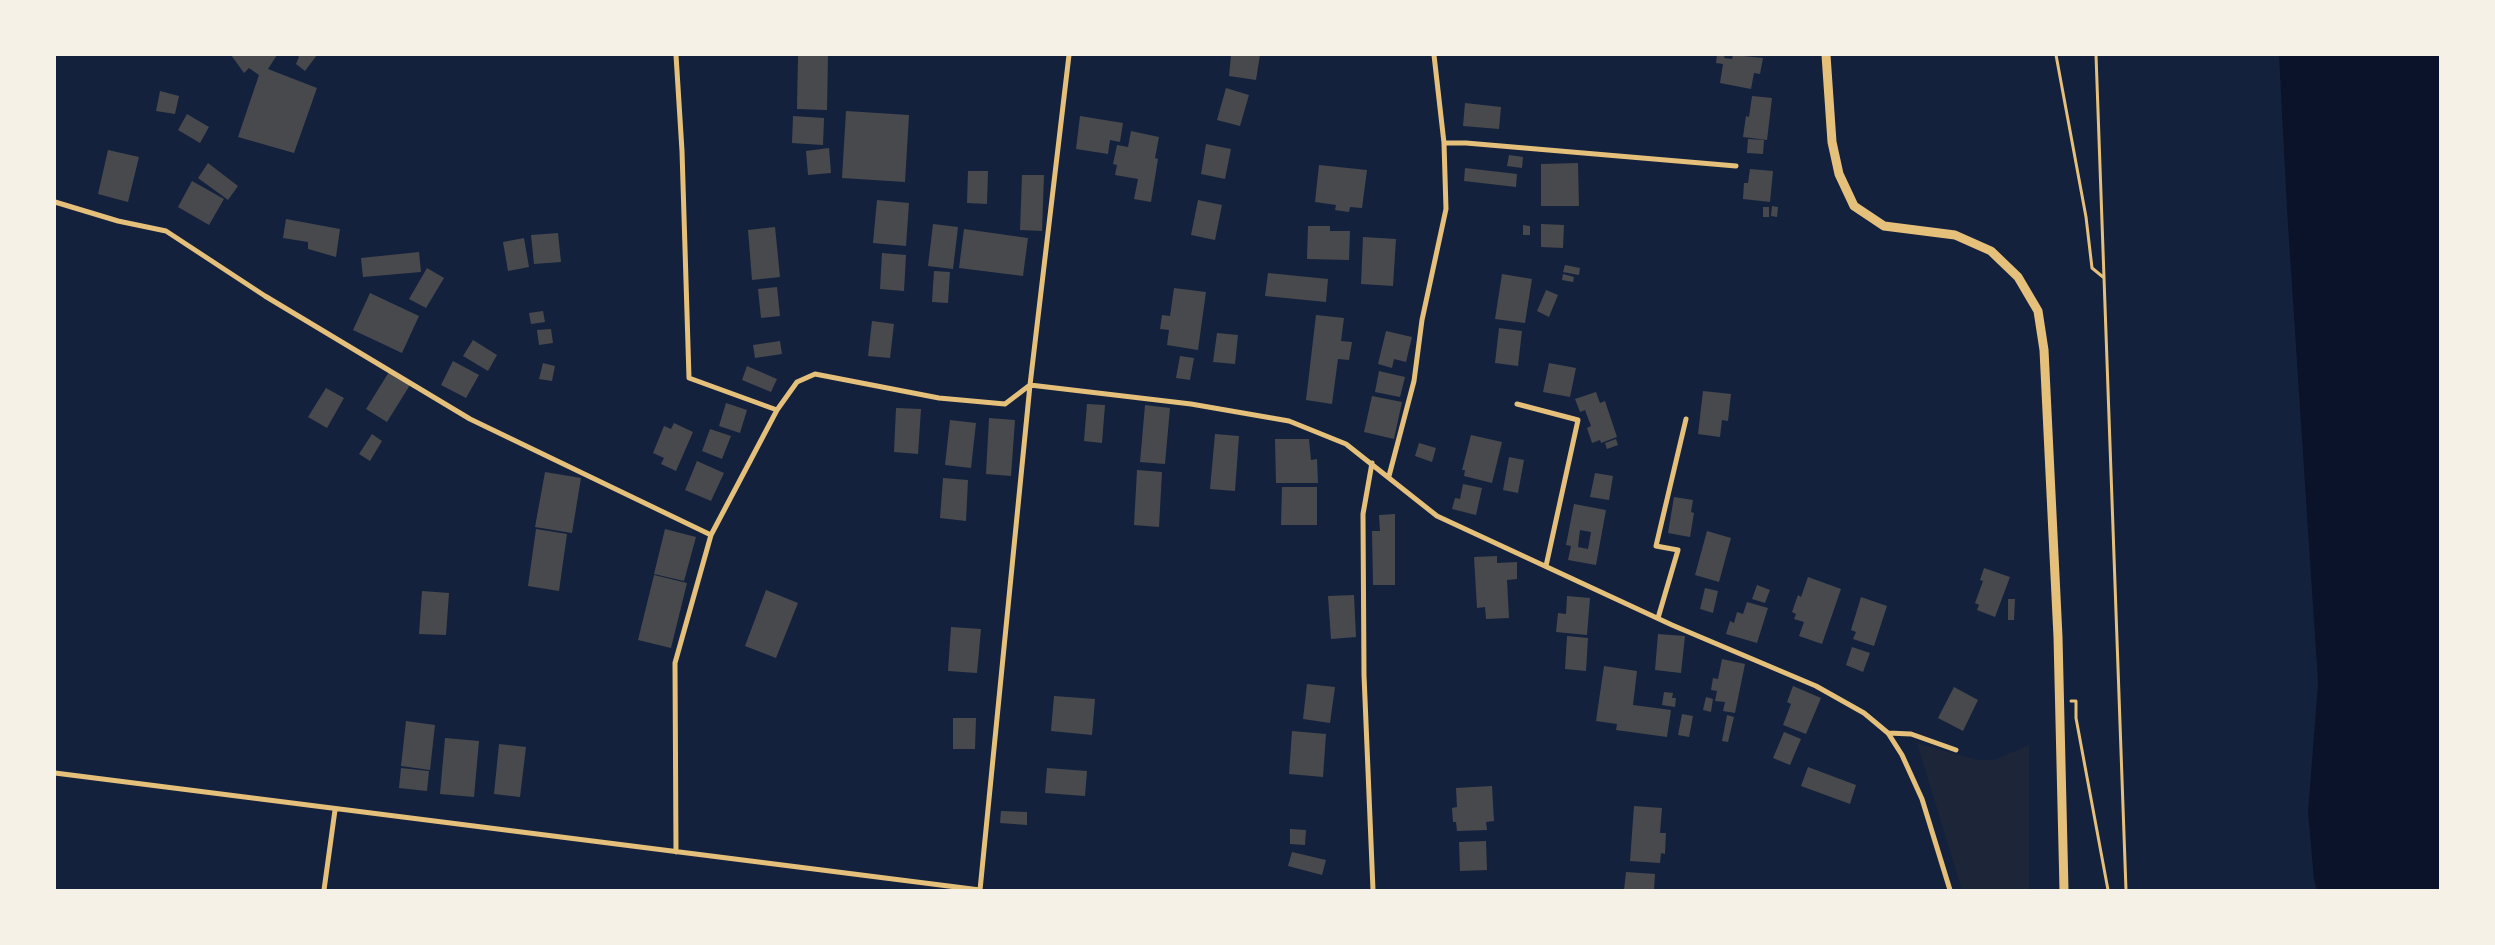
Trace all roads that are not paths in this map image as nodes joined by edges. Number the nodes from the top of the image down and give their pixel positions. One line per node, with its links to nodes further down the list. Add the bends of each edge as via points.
1 (676, 55): 10 (street, via 689,378)
2 (1069, 55): 8 (street)
3 (1434, 55): 5 (street)
4 (1826, 55): 27 (street, via 1832,142 1839,174 1854,206 1884,226 1955,236 1991,251 2018,278 2038,311 2044,350 2060,702)
5 (1444, 143): 6 (street); 13 (street, via 1446,209 1422,320 1414,380)
6 (1736, 166)
7 (55, 202): 14 (street, via 118,222 166,231 265,296 470,419)
8 (1030, 385): 10 (street, via 1005,404 939,398 815,374 797,382); 12 (street, via 1191,404 1289,421 1346,444); 24 (street)
9 (1517, 404): 15 (street, via 1578,420)
10 (777, 410): 14 (street)
11 (1686, 419): 16 (street, via 1656,546 1678,550)
12 (1372, 463): 13 (street); 25 (street, via 1363,524 1364,675)
13 (1389, 476): 15 (street, via 1437,516)
14 (711, 535): 21 (street, via 674,663)
15 (1546, 566): 16 (street)
16 (1658, 618): 17 (street, via 1816,686 1864,713)
17 (1888, 733): 18 (street, via 1911,734); 26 (street, via 1922,799)
18 (1956, 750)
19 (55, 773): 20 (street)
20 (336, 810): 21 (street); 23 (street)
21 (676, 852): 22 (street)
22 (953, 889): 24 (street)
23 (324, 890)
24 (980, 890)
25 (1372, 890)
26 (1950, 890)
27 (2064, 890)

